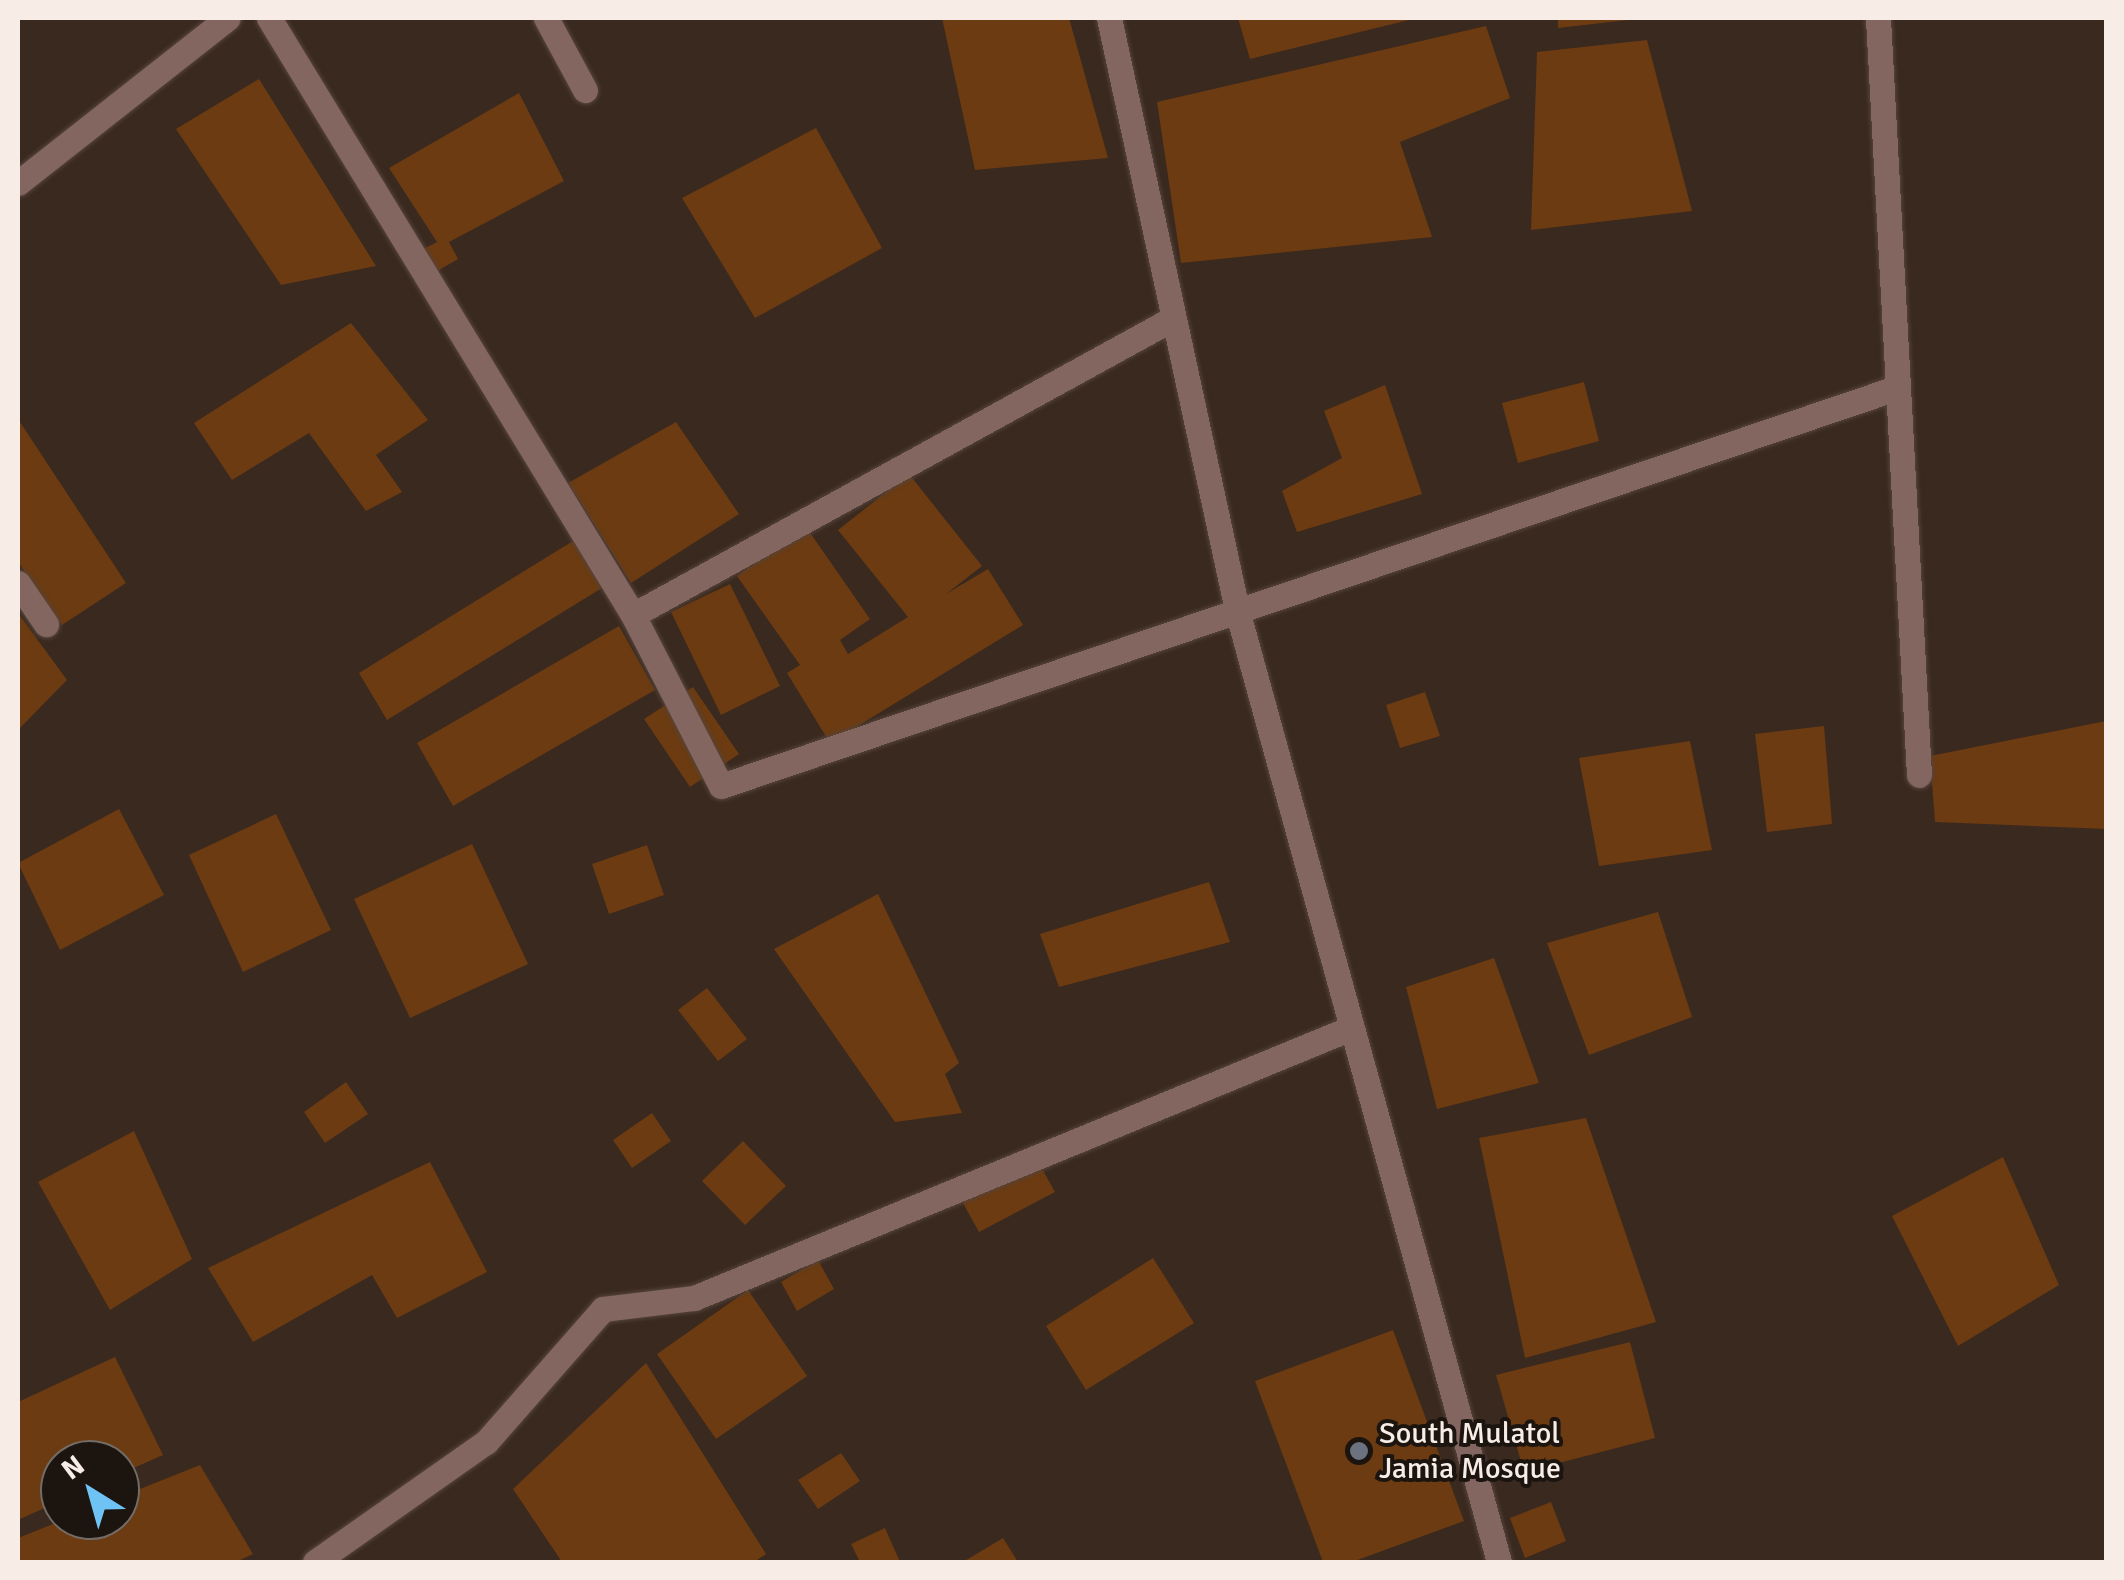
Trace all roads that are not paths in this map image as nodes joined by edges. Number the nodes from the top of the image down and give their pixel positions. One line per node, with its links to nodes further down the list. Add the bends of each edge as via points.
1 (228, 18): 7 (street)
2 (269, 18): 12 (street)
3 (546, 18): 6 (street)
4 (1109, 18): 8 (street)
5 (1878, 18): 9 (street)
6 (585, 90)
7 (18, 183)
8 (1170, 320): 11 (street); 12 (street)
9 (1896, 388): 11 (street); 14 (street)
10 (18, 583): 13 (street)
11 (1237, 610): 12 (street, via 720,786); 15 (street)
12 (633, 615)
13 (46, 624)
14 (1919, 775)
15 (1352, 1028): 16 (street, via 694,1298 603,1309 486,1442); 17 (street)
16 (315, 1562)
17 (1499, 1562)

